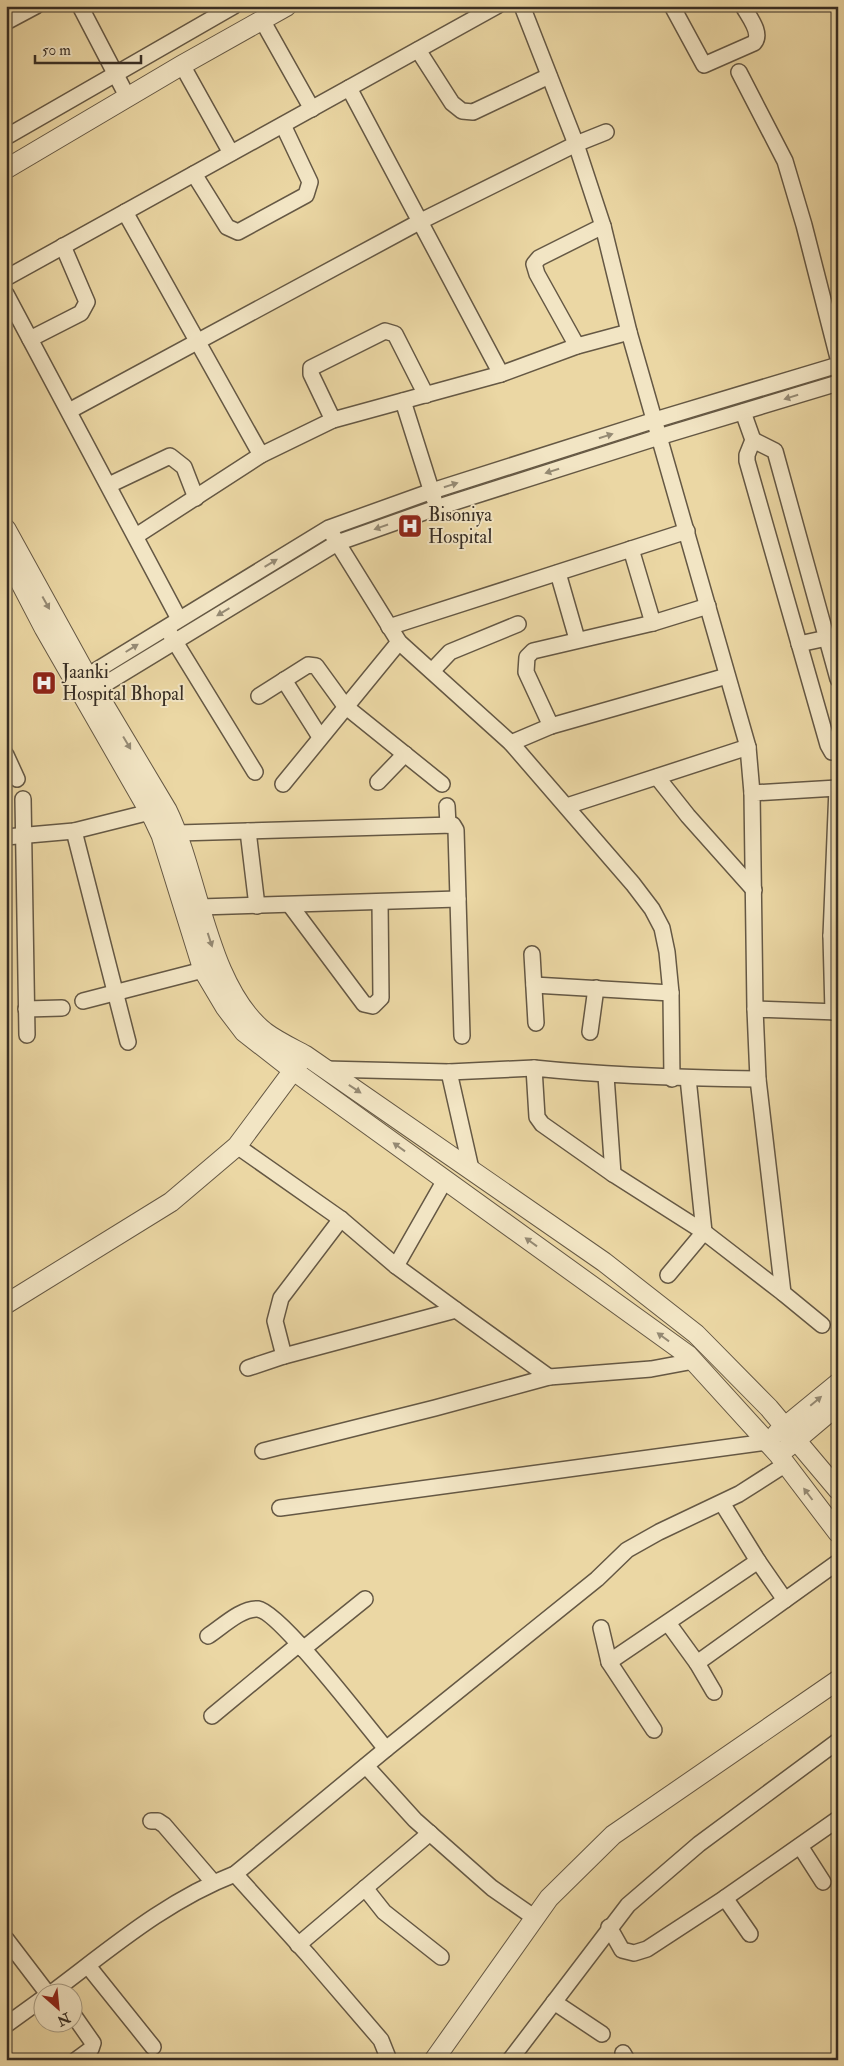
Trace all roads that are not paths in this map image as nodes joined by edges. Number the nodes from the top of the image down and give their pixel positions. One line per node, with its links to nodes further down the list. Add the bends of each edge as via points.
1 (36, 6): 10 (street)
2 (80, 6): 14 (street)
3 (234, 6): 14 (street)
4 (287, 6): 9 (street)
5 (497, 6): 11 (street)
6 (522, 6): 15 (street)
7 (672, 6): 8 (street, via 704,65 757,40 758,33)
8 (743, 6)
9 (262, 20): 12 (street); 18 (street)
10 (6, 22)
11 (418, 50): 15 (street, via 452,103 462,111 473,112); 16 (street)
12 (182, 65): 17 (street); 23 (street)
13 (739, 72): 36 (street, via 785,161)
14 (114, 74): 17 (street); 21 (street)
15 (550, 76): 22 (street)
16 (349, 88): 18 (street); 27 (street)
17 (128, 98): 24 (street)
18 (312, 109): 19 (street)
19 (283, 125): 23 (street); 25 (street, via 310,182 306,195 238,232 227,227)
20 (606, 132): 22 (street)
21 (6, 137)
22 (576, 144): 27 (street); 28 (street)
23 (231, 154): 25 (street)
24 (6, 169)
25 (194, 174): 26 (street)
26 (125, 212): 29 (street); 34 (street)
27 (421, 221): 34 (street); 38 (street)
28 (604, 226): 32 (street); 35 (street, via 534,264)
29 (63, 246): 30 (street); 33 (street, via 87,302 80,313)
30 (6, 278)
31 (6, 294): 33 (street)
32 (628, 332): 35 (street); 45 (street)
33 (30, 339): 42 (street)
34 (197, 342): 42 (street); 48 (street)
35 (577, 346): 38 (street)
36 (838, 358)
37 (838, 365): 45 (street)
38 (501, 374): 40 (street)
39 (838, 383): 43 (street, one-way to 43)
40 (426, 395): 41 (street); 44 (street, via 396,334 385,331 311,368)
41 (403, 401): 44 (street); 50 (street)
42 (69, 411): 49 (street)
43 (743, 412): 46 (street); 47 (street)
44 (334, 420): 48 (street)
45 (655, 420): 46 (street); 50 (street, one-way to 45)
46 (659, 437): 52 (street, one-way to 52); 55 (street)
47 (753, 440): 66 (street, via 775,451); 70 (street, via 747,461)
48 (261, 455): 51 (street)
49 (109, 485): 51 (street, via 170,456 184,467); 56 (street)
50 (432, 491): 52 (street); 53 (street)
51 (196, 498): 56 (street)
52 (436, 508): 57 (street, one-way to 57)
53 (329, 528): 57 (street); 62 (street, one-way to 53)
54 (6, 529): 75 (street, one-way to 75)
55 (687, 531): 58 (street); 61 (street)
56 (136, 536): 62 (street)
57 (337, 543): 65 (street); 68 (street, one-way to 68)
58 (631, 549): 60 (street); 63 (street)
59 (9, 568): 75 (street)
60 (558, 573): 65 (street); 67 (street)
61 (708, 606): 63 (street); 72 (street)
62 (172, 623): 68 (street); 75 (street, one-way to 62)
63 (653, 623): 67 (street)
64 (518, 624): 71 (street, via 450,652)
65 (389, 626): 69 (street)
66 (827, 638): 70 (street); 74 (street)
67 (577, 639): 78 (street, via 533,651 527,657 526,672)
68 (175, 641): 75 (street); 85 (street)
69 (399, 642): 71 (street); 77 (street)
70 (798, 644): 82 (street, via 828,745 832,752)
71 (432, 672): 80 (street)
72 (727, 676): 78 (street); 81 (street)
73 (284, 680): 76 (street); 77 (street, via 308,665 316,666); 79 (street)
74 (838, 680)
75 (85, 687): 96 (street); 100 (street, one-way to 100, via 167,810)
76 (259, 696)
77 (345, 706): 79 (street); 83 (street)
78 (551, 726): 80 (street)
79 (320, 737): 89 (street)
80 (511, 743): 95 (street)
81 (748, 747): 86 (street); 92 (street)
82 (838, 752)
83 (405, 754): 88 (street); 90 (street)
84 (7, 757): 87 (street)
85 (255, 772)
86 (657, 777): 95 (street); 103 (street)
87 (18, 779)
88 (378, 782)
89 (283, 784)
90 (442, 784)
91 (837, 788): 92 (street); 109 (street)
92 (752, 793): 103 (street)
93 (23, 799): 102 (street)
94 (447, 806): 97 (street)
95 (567, 806): 115 (street, via 633,884 657,918 666,942)
96 (150, 812): 98 (street); 111 (street, via 161,835)
97 (448, 825): 99 (street); 104 (street, via 453,825 456,830)
98 (74, 831): 102 (street); 114 (street)
99 (248, 831): 100 (street); 107 (street)
100 (178, 833): 108 (street)
101 (6, 837): 102 (street)
102 (23, 837): 118 (street)
103 (754, 890): 119 (street)
104 (458, 899): 105 (street); 124 (street)
105 (380, 902): 106 (street); 106 (street, via 381,998 373,1006 364,1004)
106 (290, 905): 107 (street)
107 (257, 906): 108 (street)
108 (200, 907): 126 (street, one-way to 126, via 218,964 236,998 266,1033)
109 (834, 935): 120 (street)
110 (532, 954): 112 (street)
111 (203, 970): 114 (street); 129 (street, via 244,1032)
112 (534, 985): 113 (street); 121 (street)
113 (596, 988): 115 (street); 122 (street)
114 (115, 993): 116 (street); 125 (street)
115 (671, 993): 132 (street)
116 (83, 1001)
117 (62, 1008): 118 (street)
118 (26, 1009): 123 (street)
119 (755, 1009): 120 (street); 134 (street)
120 (835, 1012)
121 (536, 1023)
122 (590, 1032)
123 (27, 1034)
124 (462, 1036)
125 (128, 1042)
126 (305, 1055): 128 (street); 129 (street)
127 (534, 1068): 130 (street); 131 (street); 137 (street, via 537,1117 542,1124)
128 (325, 1069): 130 (street); 136 (street, one-way to 136)
129 (294, 1071): 135 (street); 138 (street, one-way to 129)
130 (449, 1072): 136 (street)
131 (606, 1076): 132 (street); 137 (street)
132 (672, 1078): 133 (street)
133 (688, 1078): 134 (street); 140 (street)
134 (758, 1079): 143 (street)
135 (237, 1146): 139 (street); 144 (street, via 171,1202)
136 (471, 1169): 153 (street, via 604,1262 696,1334)
137 (613, 1174): 140 (street)
138 (445, 1180): 141 (street); 148 (street, one-way to 138)
139 (341, 1219): 141 (street); 147 (street, via 281,1298 275,1321)
140 (704, 1232): 142 (street); 143 (street)
141 (396, 1266): 145 (street)
142 (668, 1276)
143 (783, 1293): 146 (street)
144 (6, 1304)
145 (456, 1310): 147 (street); 150 (street)
146 (822, 1325)
147 (284, 1356): 149 (street)
148 (694, 1361): 150 (street, via 651,1369); 155 (street)
149 (248, 1368)
150 (549, 1377): 154 (street)
151 (838, 1383): 153 (street, one-way to 151)
152 (838, 1405): 153 (street)
153 (791, 1433): 155 (street); 156 (street)
154 (263, 1451)
155 (777, 1453): 157 (street); 158 (street); 159 (street, one-way to 155)
156 (838, 1490)
157 (722, 1502): 160 (street); 175 (street, via 627,1550 597,1579)
158 (280, 1508)
159 (838, 1533)
160 (758, 1561): 163 (street); 164 (street)
161 (838, 1562): 163 (street)
162 (365, 1599): 167 (street)
163 (785, 1600): 169 (street)
164 (668, 1623): 168 (street); 169 (street)
165 (601, 1628): 168 (street)
166 (208, 1636): 167 (street, via 240,1614 257,1609 271,1616)
167 (301, 1646): 172 (street); 175 (street)
168 (610, 1662): 173 (street)
169 (697, 1663): 171 (street)
170 (838, 1680): 186 (street, via 613,1836 549,1898)
171 (714, 1692)
172 (212, 1716)
173 (654, 1730)
174 (838, 1740): 187 (street, via 698,1844 628,1905)
175 (386, 1749): 176 (street)
176 (366, 1766): 179 (street); 181 (street)
177 (838, 1819): 180 (street)
178 (150, 1821): 182 (street, via 164,1825)
179 (430, 1833): 184 (street); 186 (street, via 492,1888)
180 (800, 1846): 183 (street); 185 (street)
181 (234, 1874): 182 (street); 190 (street)
182 (213, 1882): 192 (street, via 137,1927)
183 (823, 1882)
184 (365, 1888): 190 (street); 191 (street, via 384,1912)
185 (725, 1898): 187 (street, via 640,1952 622,1950); 188 (street)
186 (535, 1918): 203 (street)
187 (609, 1927): 195 (street)
188 (750, 1934)
189 (6, 1939): 193 (street)
190 (298, 1946): 202 (street, via 380,2040)
191 (441, 1957)
192 (88, 1966): 194 (street); 200 (street)
193 (45, 1984)
194 (65, 1984)
195 (554, 2002): 199 (street); 204 (street)
196 (32, 2006): 197 (street)
197 (7, 2022)
198 (82, 2028): 201 (street, via 93,2043 91,2049)
199 (602, 2034)
200 (153, 2047)
201 (76, 2060)
202 (389, 2060)
203 (434, 2060)
204 (510, 2060)

